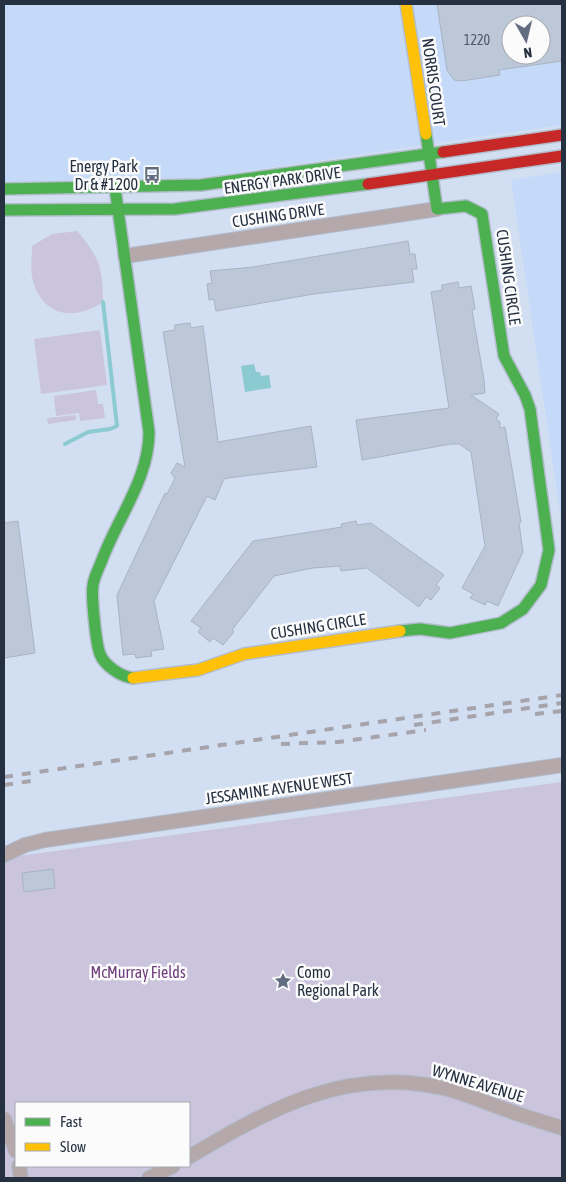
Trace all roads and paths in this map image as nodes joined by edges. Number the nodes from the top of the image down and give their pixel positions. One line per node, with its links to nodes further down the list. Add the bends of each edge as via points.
1 (406, 4): 4 (street, NORRIS COURT)
2 (562, 134): 4 (street, ENERGY PARK DRIVE)
3 (562, 156): 4 (street, ENERGY PARK DRIVE)
4 (429, 165): 5 (street, ENERGY PARK DRIVE, via 201,185); 7 (street, ENERGY PARK DRIVE, via 217,205); 8 (street)
5 (115, 188): 6 (street, ENERGY PARK DRIVE); 7 (street, CUSHING CIRCLE)
6 (4, 189)
7 (118, 209): 9 (street, ENERGY PARK DRIVE); 10 (street, CUSHING CIRCLE)
8 (436, 209): 10 (street, CUSHING DRIVE); 10 (street, CUSHING CIRCLE, via 474,207 482,214 485,223 504,356 527,396 536,449 549,550 545,574 536,593 522,609 487,628 450,633 420,629 388,632 244,654 209,668 141,678 121,674 104,663 98,646 93,598 96,574 141,478 149,449)
9 (4, 210)
10 (125, 256)
11 (562, 765): 12 (street, JESSAMINE AVENUE WEST, via 45,840)
12 (4, 855)
13 (4, 1118): 15 (street)
14 (562, 1128): 16 (street, WYNNE AVENUE, via 444,1088 416,1083 360,1083 289,1103)
15 (15, 1147)
16 (190, 1156)
17 (171, 1167): 18 (street)
18 (148, 1178)

